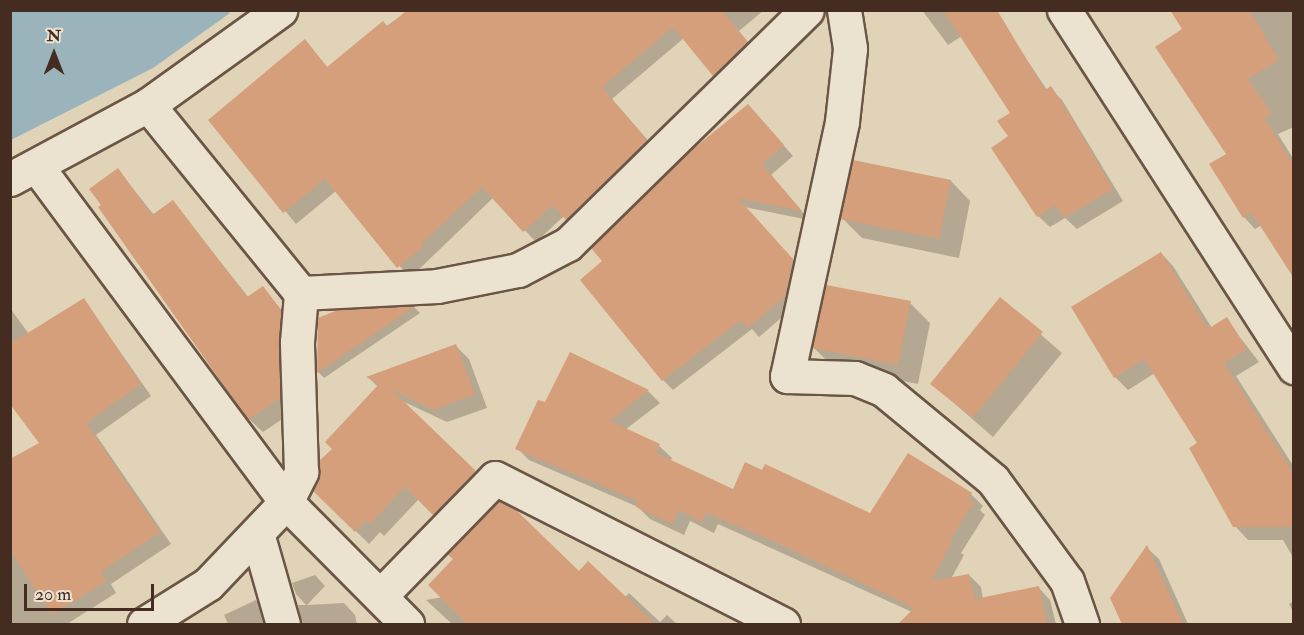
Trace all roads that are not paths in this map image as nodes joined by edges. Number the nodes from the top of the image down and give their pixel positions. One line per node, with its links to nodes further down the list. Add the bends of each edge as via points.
1 (280, 10): 5 (street)
2 (807, 10): 7 (street, via 568,244 518,270 437,285)
3 (844, 10): 16 (street, via 849,49 842,122 787,376 855,378 884,390 993,480 1067,581)
4 (1064, 10): 8 (street)
5 (148, 105): 6 (street); 7 (street)
6 (24, 174): 9 (street)
7 (301, 293): 9 (street, via 297,342 301,472)
8 (1293, 367)
9 (286, 502): 10 (street); 11 (street)
10 (257, 533): 12 (street, via 208,584); 13 (street)
11 (381, 595): 14 (street); 15 (street, via 495,478)
12 (144, 624)
13 (283, 624)
14 (407, 624)
15 (783, 624)
16 (1082, 624)

